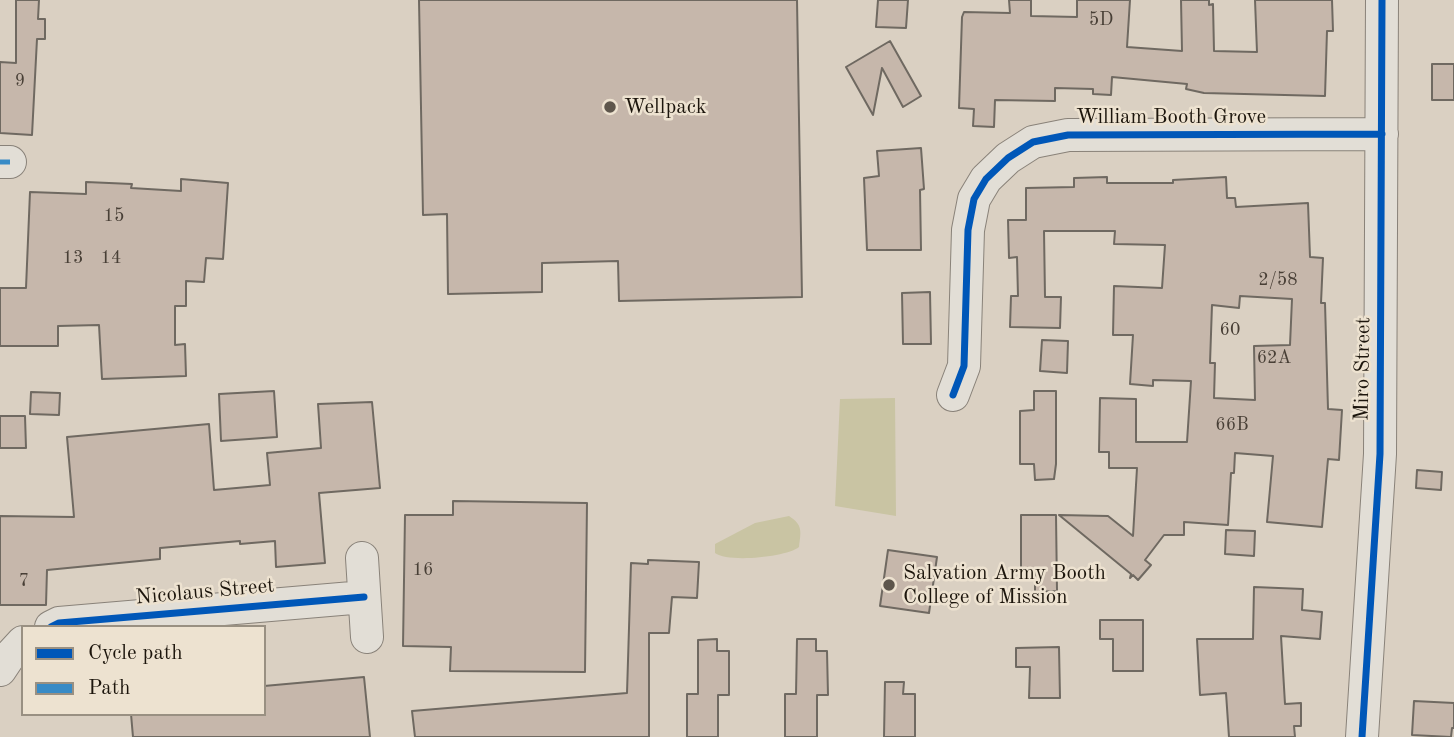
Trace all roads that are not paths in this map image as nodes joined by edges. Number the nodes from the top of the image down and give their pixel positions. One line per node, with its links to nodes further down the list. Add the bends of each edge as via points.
1 (1382, 0): 2 (street, Miro Street)
2 (1382, 134): 3 (street, William Booth Grove, via 1068,135 1033,142 1000,165 974,199 968,230 964,366); 10 (street, Miro Street, via 1380,454)
3 (953, 394)
4 (362, 558): 5 (street)
5 (364, 597): 6 (street, Nicolaus Street); 7 (street)
6 (56, 625)
7 (366, 637)
8 (21, 644): 9 (street)
9 (0, 670)
10 (1362, 737)

